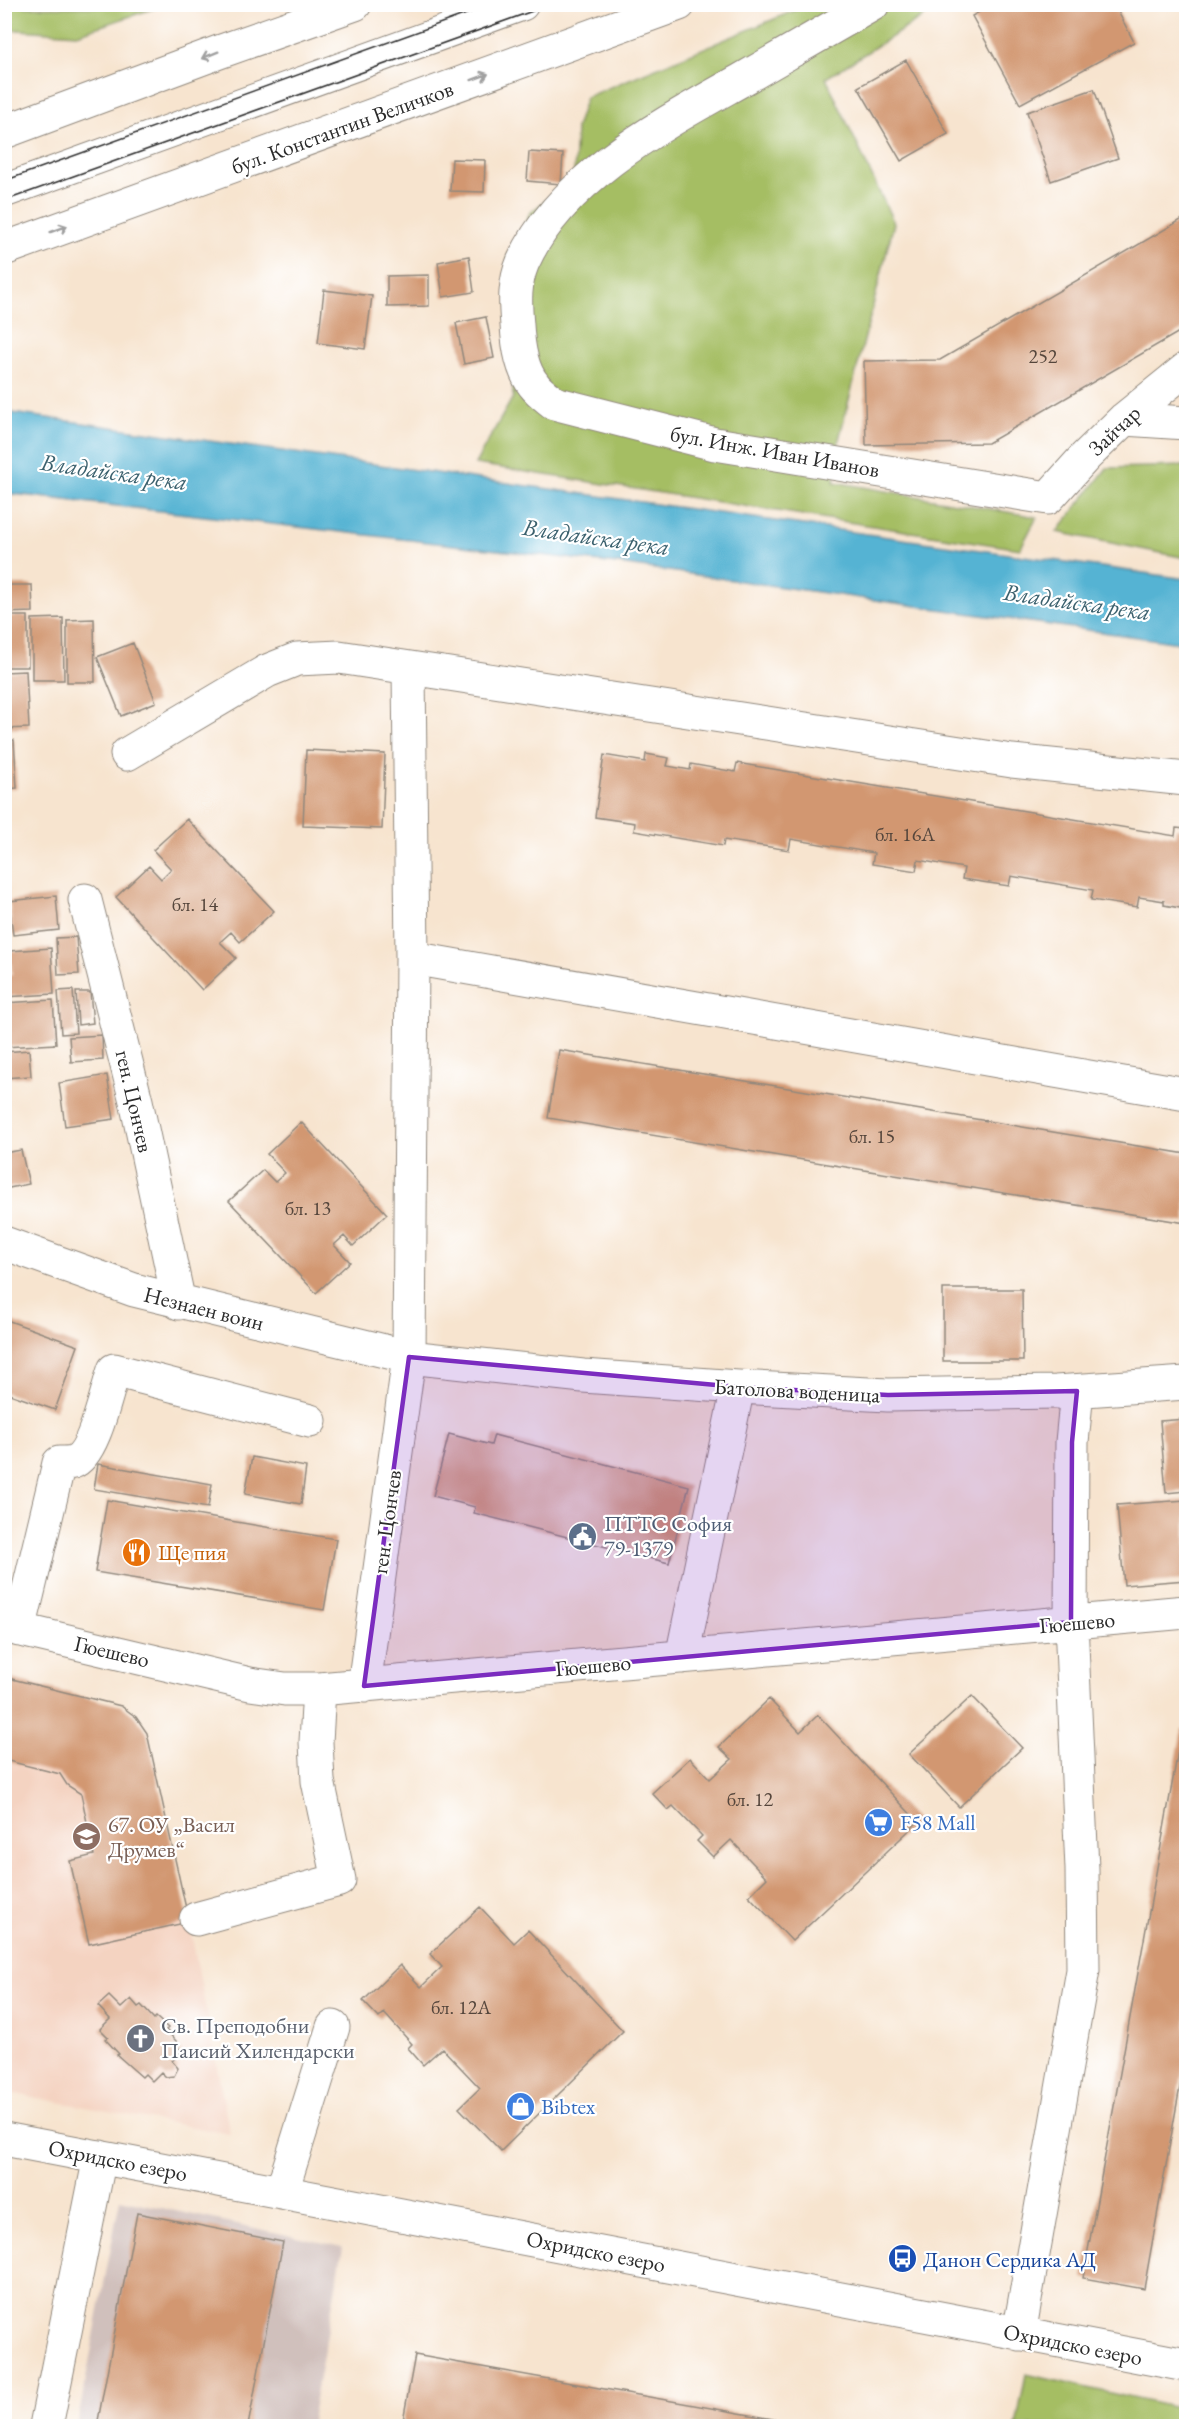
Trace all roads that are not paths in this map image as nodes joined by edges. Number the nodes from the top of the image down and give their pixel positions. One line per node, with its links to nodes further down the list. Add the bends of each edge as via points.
1 (356, 4): 5 (street, one-way to 5)
2 (522, 4): 6 (street)
3 (679, 4): 7 (street, бул. Константин Величков, one-way to 3)
4 (873, 4): 11 (street, бул. Инж. Иван Иванов, via 699,103 626,150 562,204 523,263 514,292 523,364 534,386 554,403 577,409 715,444)
5 (4, 132)
6 (4, 191)
7 (4, 249)
8 (1186, 369): 9 (street, Зайчар)
9 (1124, 419): 10 (street); 11 (street, Зайчар)
10 (1186, 423)
11 (1048, 498)
12 (409, 669): 13 (street, via 339,657 297,659 267,670); 14 (street, via 1012,761); 16 (street, ген. Цончев)
13 (128, 754)
14 (1186, 779)
15 (86, 900): 19 (street, ген. Цончев, via 136,1101)
16 (412, 958): 17 (street); 20 (street, ген. Цончев)
17 (1186, 1094)
18 (4, 1243): 19 (street, Незнаен воин)
19 (179, 1303): 20 (street, Незнаен воин)
20 (409, 1357): 22 (street, Батолова воденица); 29 (street, ген. Цончев)
21 (1186, 1383): 23 (street, Батолова воденица)
22 (738, 1387): 23 (street, Батолова воденица, via 888,1395); 28 (street)
23 (1077, 1391): 26 (street, via 1071,1442)
24 (310, 1421): 27 (street, via 114,1370 85,1452 74,1462 59,1463)
25 (1186, 1612): 26 (street, Гюешево)
26 (1071, 1622): 28 (street, Гюешево); 36 (street, via 1083,1970)
27 (12, 1628): 30 (street, Гюешево, via 250,1684)
28 (682, 1657): 29 (street, Гюешево)
29 (364, 1686): 30 (street, Гюешево)
30 (319, 1689): 31 (street, via 318,1781 339,1880)
31 (196, 1919)
32 (333, 2027): 35 (street)
33 (4, 2139): 34 (street, Охридско езеро)
34 (100, 2157): 35 (street, Охридско езеро); 38 (street)
35 (282, 2191): 36 (street, Охридско езеро)
36 (1019, 2334): 37 (street, Охридско езеро)
37 (1186, 2365)
38 (46, 2427)

